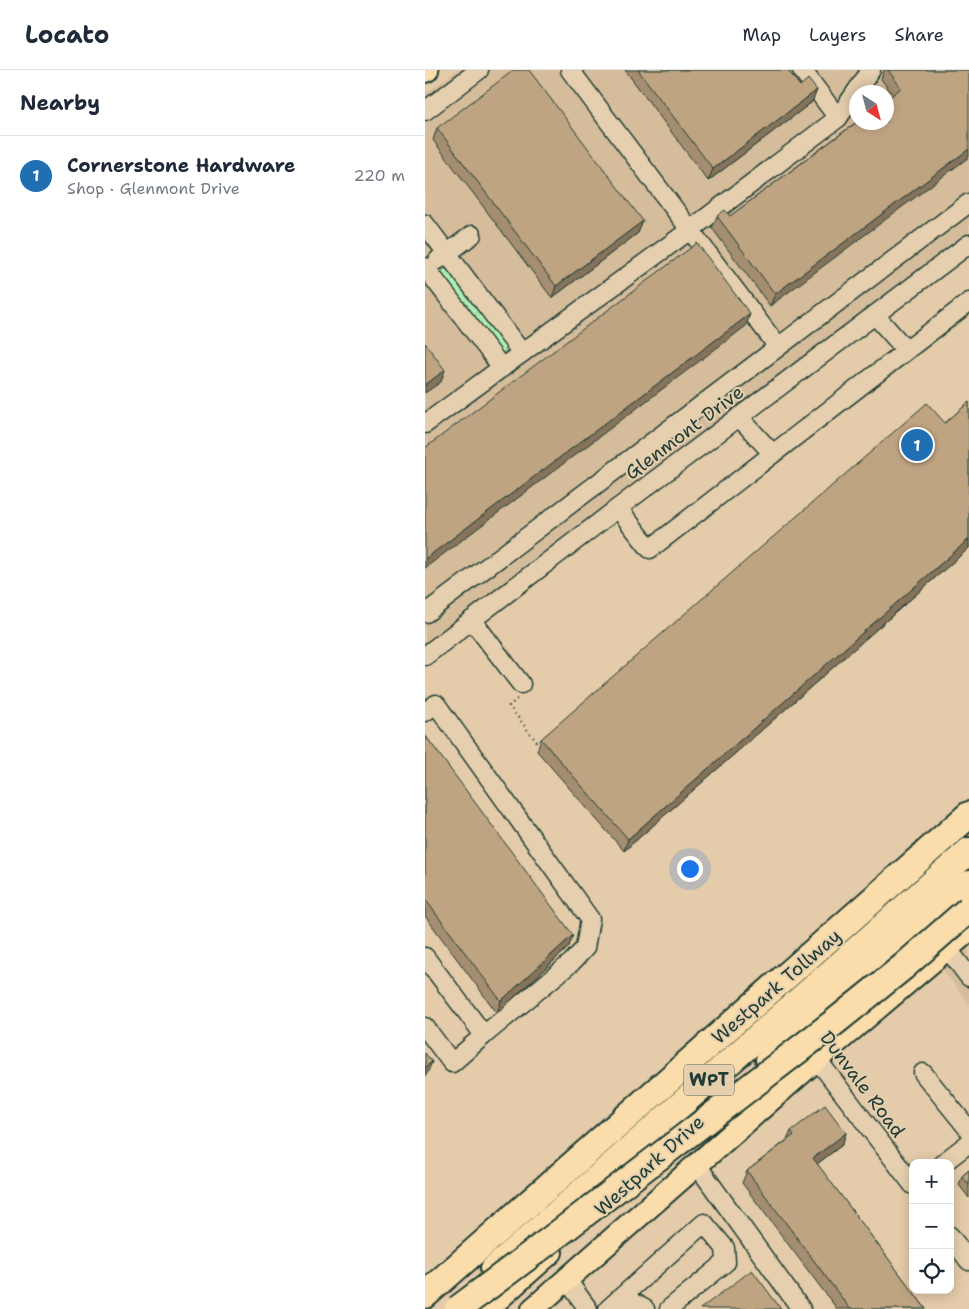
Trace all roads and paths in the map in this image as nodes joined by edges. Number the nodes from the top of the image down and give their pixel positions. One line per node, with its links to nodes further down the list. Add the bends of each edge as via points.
1 (479, 70): 5 (street)
2 (570, 70): 9 (street)
3 (802, 70): 6 (street)
4 (871, 70): 6 (street)
5 (425, 111)
6 (837, 118): 9 (street)
7 (969, 203): 16 (street)
8 (425, 224): 12 (street)
9 (690, 230): 16 (street); 18 (street)
10 (472, 235): 12 (street)
11 (969, 244): 15 (street, Glenmont Drive)
12 (447, 254): 13 (street); 18 (street)
13 (426, 269): 19 (street)
14 (969, 302): 17 (street)
15 (875, 315): 17 (street); 20 (street, Glenmont Drive)
16 (778, 347): 24 (street)
17 (906, 350): 22 (street)
18 (522, 353): 19 (street)
19 (502, 368): 21 (street)
20 (739, 417): 22 (street); 23 (street, Glenmont Drive)
21 (425, 424)
22 (772, 453): 23 (street, via 650,549)
23 (618, 508): 25 (street, Glenmont Drive)
24 (425, 612)
25 (472, 620): 26 (street, Glenmont Drive); 27 (street)
26 (425, 656)
27 (521, 684): 29 (path, via 527,692 509,706)
28 (425, 712): 42 (street, via 436,704 590,919 585,948 573,962)
29 (541, 748)
30 (969, 815): 33 (highway, Westpark Tollway / WPT)
31 (969, 824): 33 (highway)
32 (969, 851): 55 (highway, Westpark Tollway / WPT)
33 (920, 860): 53 (highway, Westpark Tollway / WPT)
34 (969, 882): 41 (main road, Westpark Drive)
35 (969, 909): 56 (highway, bridge, via 835,1021)
36 (969, 930): 37 (main road, Westpark Drive)
37 (948, 949): 39 (street); 43 (main road, Westpark Drive)
38 (425, 957): 42 (street)
39 (969, 977)
40 (425, 1026): 42 (street, via 452,1062)
41 (797, 1033): 43 (street, Dunvale Road); 57 (main road, Westpark Drive)
42 (484, 1035)
43 (817, 1059): 48 (main road, Westpark Drive); 49 (street, Dunvale Road)
44 (923, 1073): 45 (street)
45 (969, 1130)
46 (969, 1143): 47 (street)
47 (948, 1159)
48 (697, 1165): 52 (main road, Westpark Drive); 63 (street)
49 (909, 1180)
50 (954, 1241): 51 (street)
51 (969, 1261)
52 (567, 1280): 58 (main road, Westpark Drive); 59 (street)
53 (425, 1295)
54 (622, 1298): 60 (street); 61 (street); 62 (street, via 705,1224 725,1248 726,1262)
55 (449, 1309)
56 (458, 1309)
57 (487, 1309)
58 (533, 1309)
59 (588, 1309)
60 (608, 1309)
61 (645, 1309)
62 (669, 1309)
63 (801, 1309)

